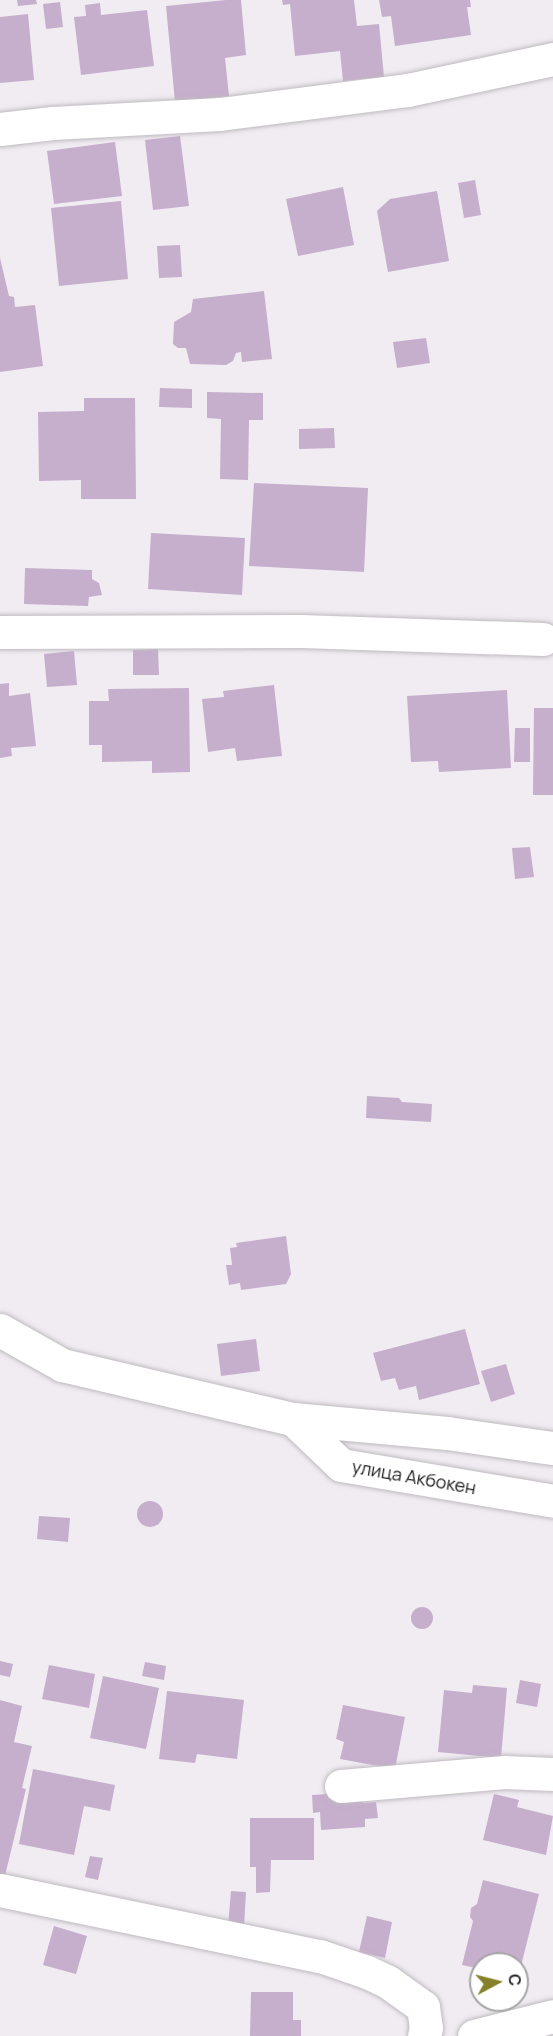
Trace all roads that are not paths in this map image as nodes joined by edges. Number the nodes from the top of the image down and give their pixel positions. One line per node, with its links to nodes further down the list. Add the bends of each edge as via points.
1 (553, 60): 2 (street, via 397,92 220,114)
2 (0, 129)
3 (0, 632): 4 (street, via 301,631)
4 (543, 639)
5 (0, 1330): 6 (street, via 62,1365)
6 (293, 1419): 7 (street, via 447,1433); 8 (street, улица Акбокен, via 341,1465)
7 (553, 1448)
8 (553, 1501)
9 (553, 1774): 10 (street, via 504,1772)
10 (341, 1786)
11 (0, 1890): 13 (street, via 320,1956 357,1968 388,1982 423,2007)
12 (553, 2016): 14 (street)
13 (424, 2036)
14 (474, 2036)

